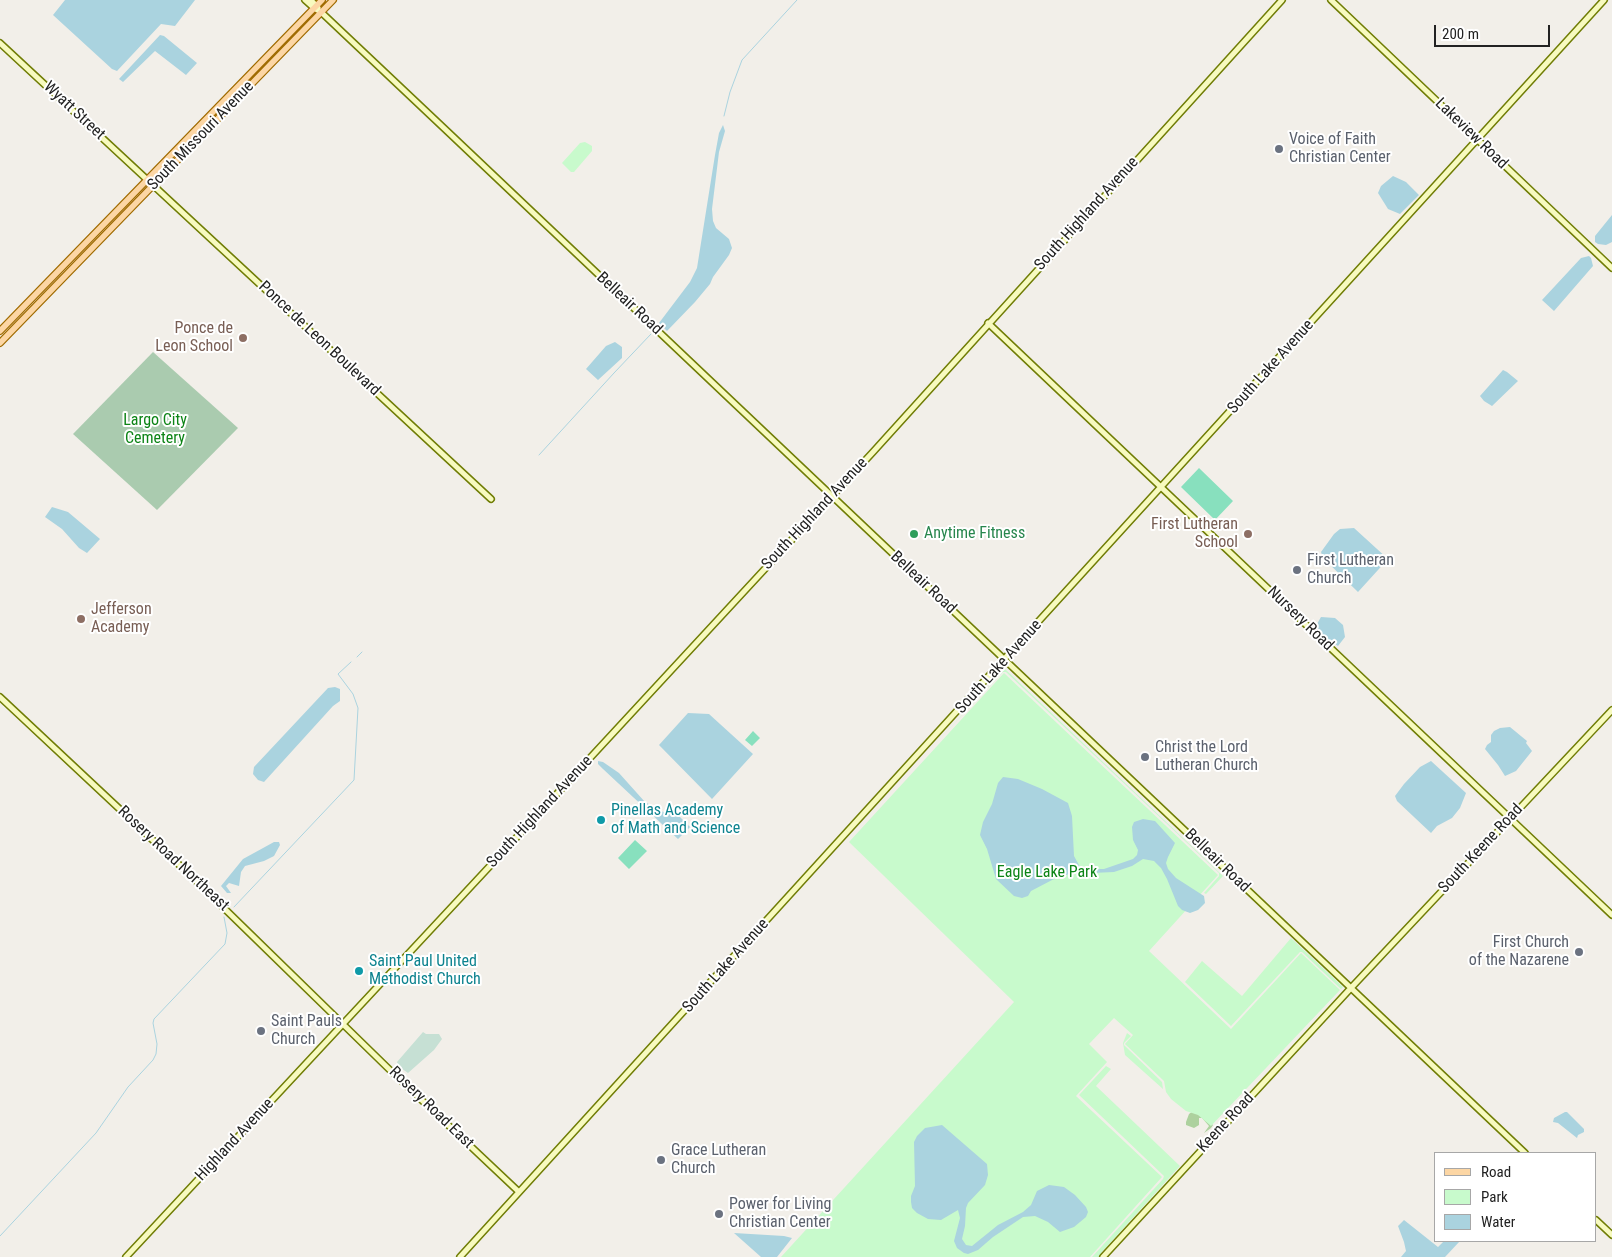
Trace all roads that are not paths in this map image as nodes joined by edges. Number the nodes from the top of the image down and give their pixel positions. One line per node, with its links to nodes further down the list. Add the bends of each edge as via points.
1 (305, 0): 8 (street, Belleair Road)
2 (311, 0): 8 (street, Belleair Road)
3 (322, 0): 8 (main road, South Missouri Avenue)
4 (333, 0): 9 (main road, South Missouri Avenue)
5 (1282, 0): 15 (street, South Highland Avenue)
6 (1331, 0): 11 (street, Lakeview Road)
7 (1604, 0): 11 (street, South Lake Avenue)
8 (315, 7): 9 (street, Belleair Road); 12 (main road, South Missouri Avenue)
9 (321, 12): 13 (main road, South Missouri Avenue); 19 (street, Belleair Road)
10 (0, 44): 12 (street, Wyatt Street)
11 (1477, 140): 14 (street, Lakeview Road); 18 (street, South Lake Avenue)
12 (148, 179): 13 (street, Ponce de Leon Boulevard); 16 (main road, South Missouri Avenue)
13 (153, 185): 17 (main road, South Missouri Avenue); 20 (street, Ponce de Leon Boulevard)
14 (1612, 268)
15 (988, 323): 18 (street, Nursery Road); 19 (street, South Highland Avenue)
16 (0, 331)
17 (0, 343)
18 (1162, 488): 21 (street, South Lake Avenue); 24 (street, Nursery Road)
19 (831, 496): 21 (street, Belleair Road); 27 (street, South Highland Avenue)
20 (492, 499)
21 (1004, 660): 26 (street, Belleair Road); 29 (street, South Lake Avenue)
22 (0, 697): 27 (street, Rosery Road Northeast)
23 (1612, 710): 24 (street, South Keene Road)
24 (1510, 818): 25 (street, Nursery Road); 26 (street, South Keene Road)
25 (1612, 915)
26 (1350, 989): 28 (street, Belleair Road); 34 (street, Keene Road)
27 (344, 1024): 29 (street, Rosery Road East); 32 (street, Highland Avenue)
28 (1523, 1152)
29 (519, 1192): 33 (street, South Lake Avenue)
30 (1597, 1221): 31 (street)
31 (1612, 1235)
32 (126, 1257)
33 (460, 1257)
34 (1102, 1257)

